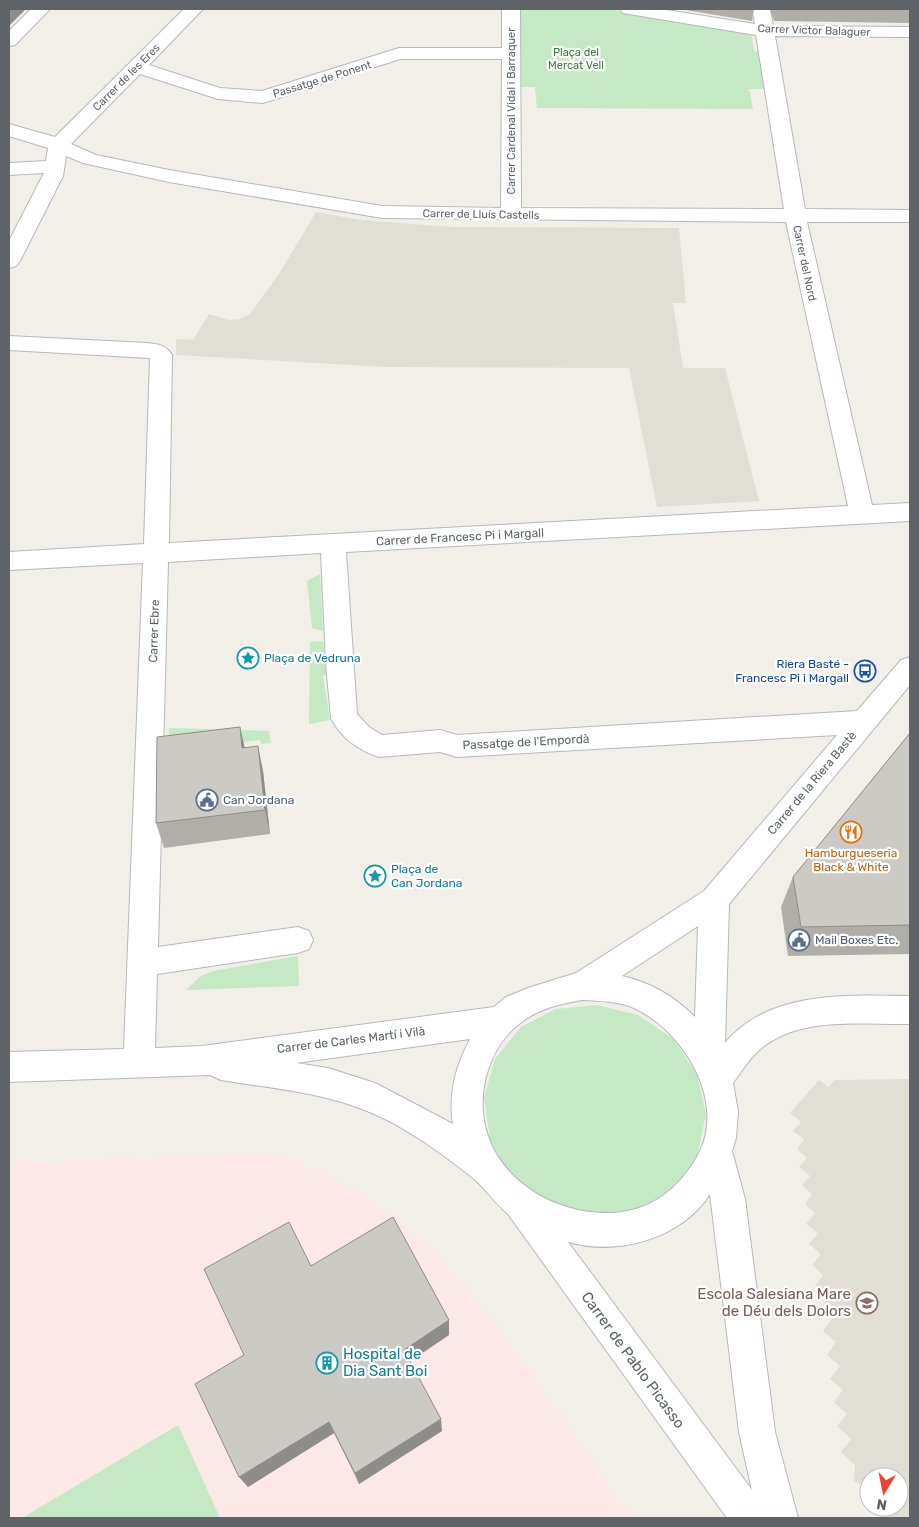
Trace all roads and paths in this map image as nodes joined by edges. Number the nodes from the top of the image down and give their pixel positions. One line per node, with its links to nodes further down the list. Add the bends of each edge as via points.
1 (41, 9): 8 (street)
2 (194, 9): 10 (street, Carrer de les Eres)
3 (511, 9): 9 (street, Carrer Cardenal Vidal i Barraquer)
4 (629, 9): 6 (street, Carrer Victor Balaguer)
5 (761, 9): 6 (street, Carrer del Nord)
6 (765, 31): 7 (street, Carrer Victor Balaguer); 15 (street, Carrer del Nord)
7 (910, 32)
8 (9, 41)
9 (510, 53): 10 (street, Passatge de Ponent, via 399,54 264,97 218,93); 14 (street, Carrer Cardenal Vidal i Barraquer)
10 (137, 67): 12 (street, Carrer de les Eres)
11 (9, 130): 12 (street, Carrer de Lluís Castells, via 40,138)
12 (57, 156): 13 (street); 14 (street, Carrer de Lluís Castells, via 90,159 169,176 382,212); 17 (street, via 52,176)
13 (9, 169)
14 (511, 214): 15 (street, Carrer de Lluís Castells)
15 (795, 214): 16 (street, Carrer de Lluís Castells); 20 (street, Carrer del Nord)
16 (910, 216)
17 (9, 261)
18 (9, 343): 22 (street, Carrer Ebre, via 155,350 161,355)
19 (910, 512): 20 (street, Carrer de Francesc Pi i Margall)
20 (862, 515): 21 (street, Carrer de Francesc Pi i Margall)
21 (333, 544): 22 (street, Carrer de Francesc Pi i Margall); 25 (street, Passatge de l'Empordà, via 344,718 359,736 379,746 440,741 457,746)
22 (157, 553): 23 (street, Carrer de Francesc Pi i Margall); 28 (street, Carrer Ebre)
23 (9, 561)
24 (910, 667): 25 (street, Carrer de la Riera Bastè)
25 (864, 722): 26 (street, Carrer de la Riera Bastè)
26 (714, 900): 29 (street, Carrer de la Riera Bastè); 35 (street)
27 (298, 940): 28 (street)
28 (142, 963): 33 (street, Carrer Ebre)
29 (582, 986): 31 (street, via 554,991); 35 (street, via 612,987 650,1000 685,1025)
30 (910, 1010): 35 (street, via 806,1014 771,1025)
31 (500, 1020): 32 (street, Carrer de Carles Martí i Vilà); 37 (street, via 477,1054 467,1090 470,1131)
32 (202, 1061): 33 (street, Carrer de Carles Martí i Vilà); 37 (street, Carrer de Carles Martí i Vilà, via 328,1083 375,1098 436,1131)
33 (139, 1062): 34 (street, Carrer de Carles Martí i Vilà)
34 (9, 1067)
35 (713, 1068): 36 (street, via 722,1096 722,1136)
36 (716, 1151): 38 (street, via 708,1174 680,1205 642,1225 599,1232 556,1223); 40 (street, via 728,1199 757,1432)
37 (487, 1169): 38 (street)
38 (516, 1201): 39 (street, Carrer de Pablo Picasso)
39 (750, 1518)
40 (779, 1518)

